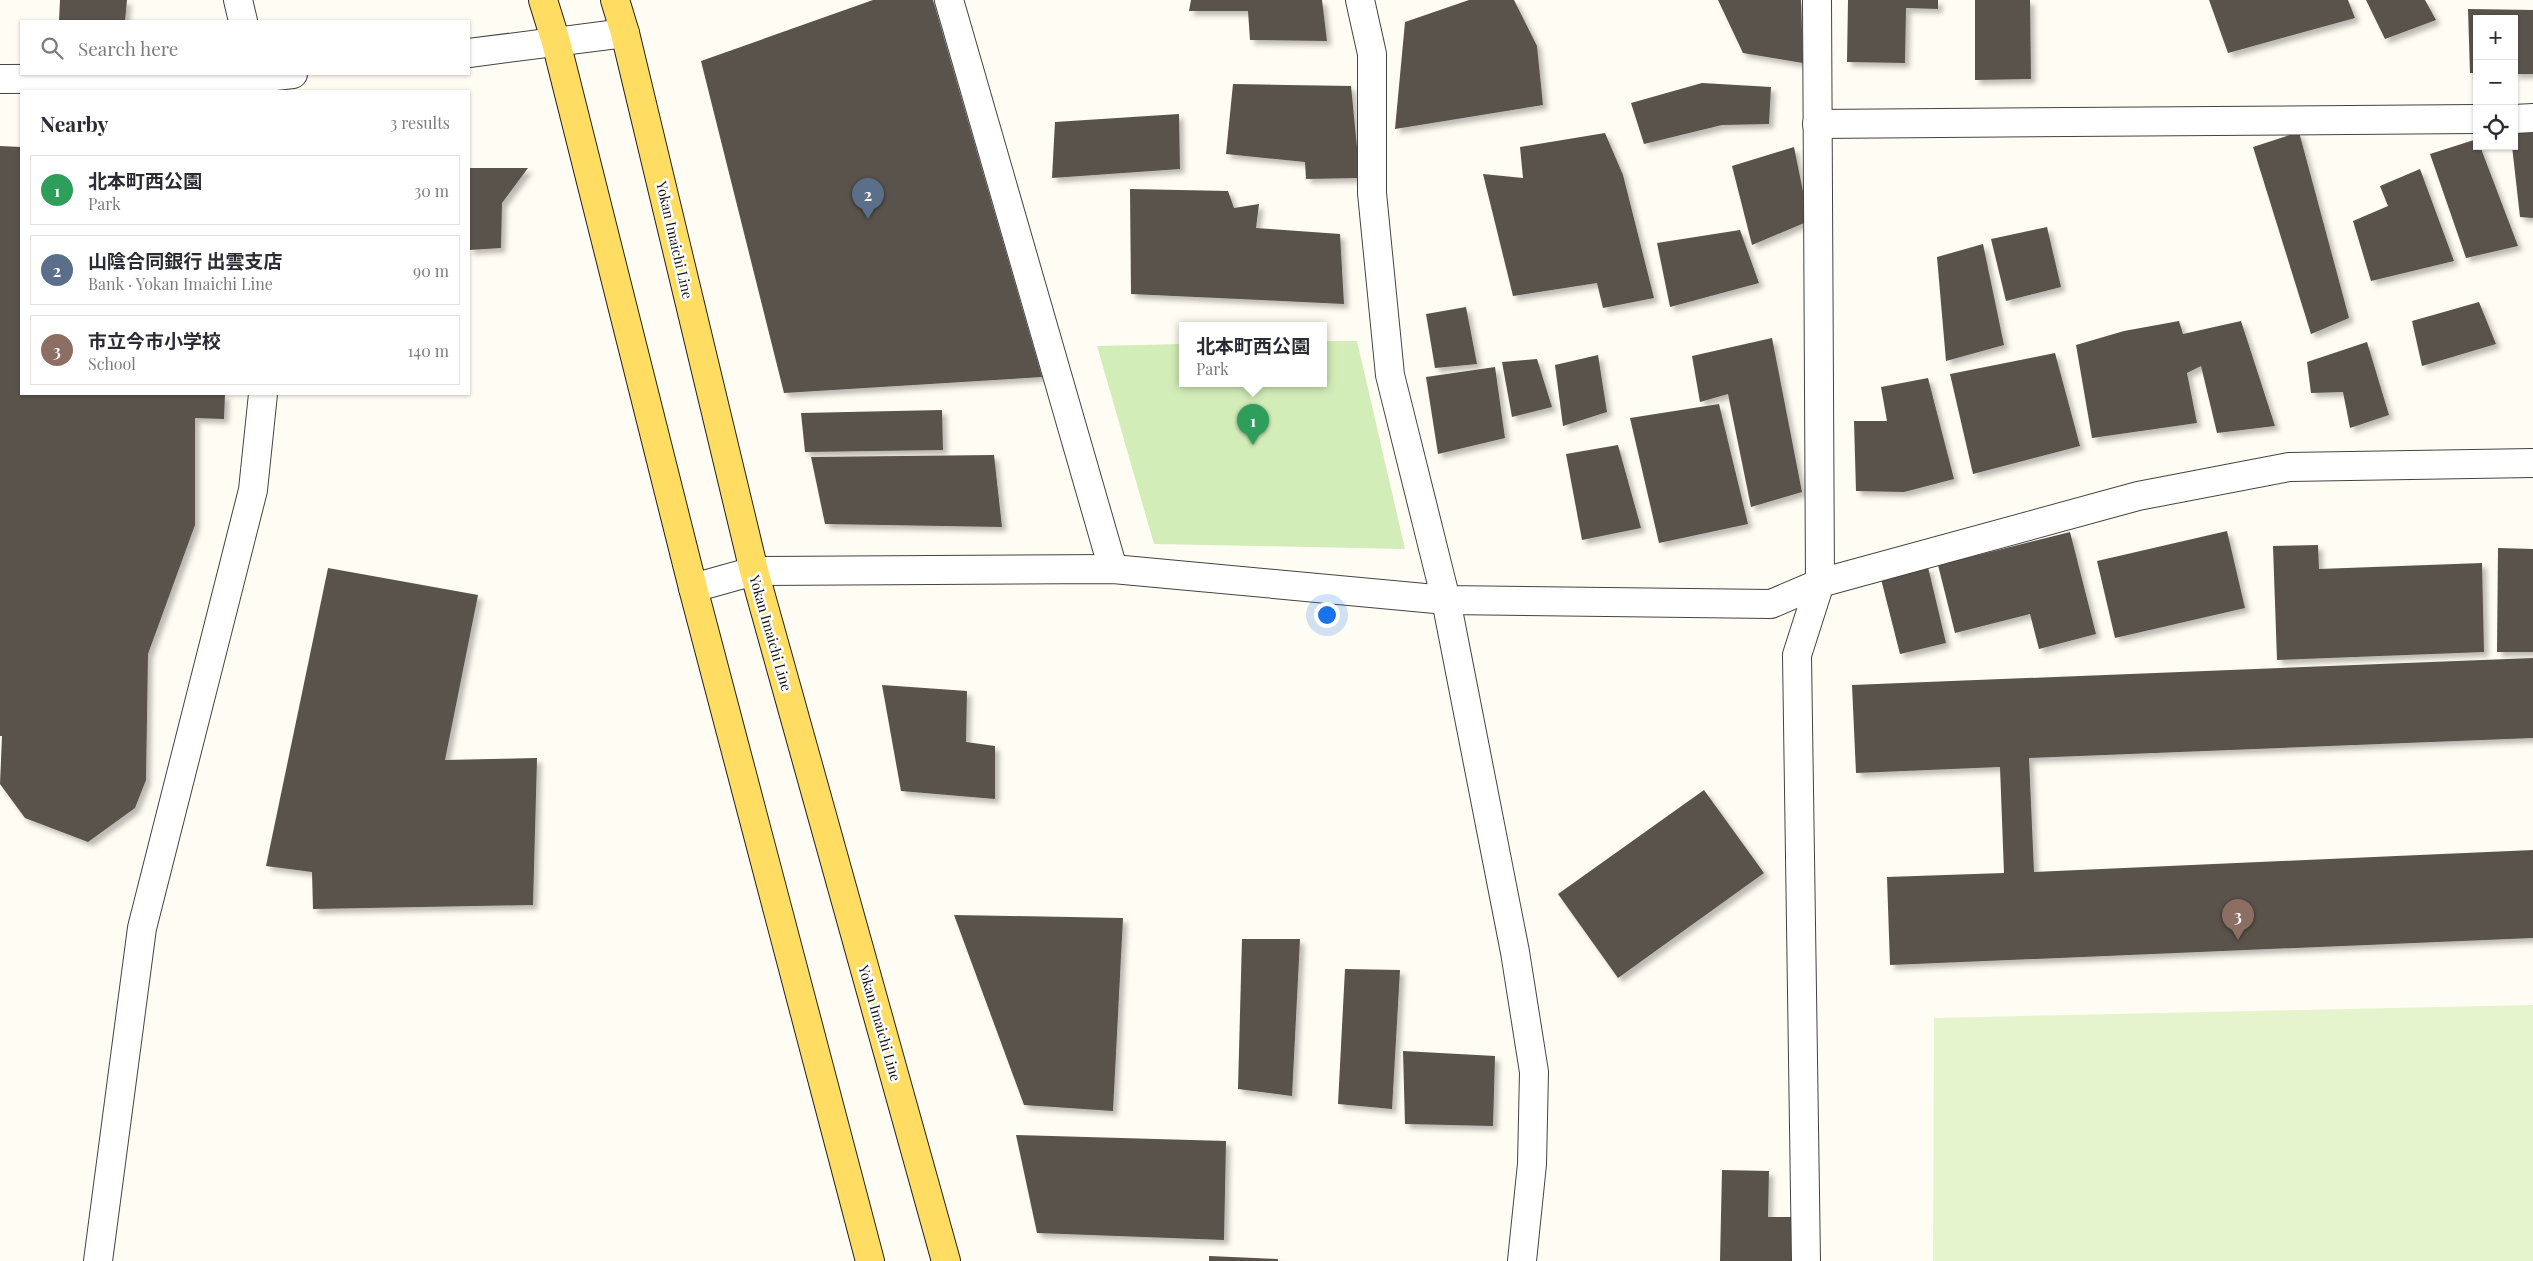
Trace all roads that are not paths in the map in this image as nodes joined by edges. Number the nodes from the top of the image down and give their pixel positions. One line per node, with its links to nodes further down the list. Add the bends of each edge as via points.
1 (238, 0): 7 (street)
2 (543, 0): 9 (main road)
3 (615, 0): 8 (main road, Yokan Imaichi Line)
4 (949, 0): 20 (street)
5 (1360, 0): 24 (street, via 1372,54 1372,193 1390,375)
6 (1817, 0): 17 (street)
7 (243, 20)
8 (626, 33): 9 (street); 21 (main road, Yokan Imaichi Line)
9 (556, 42): 10 (street); 23 (main road)
10 (470, 53)
11 (288, 75): 13 (street)
12 (0, 80): 13 (street)
13 (258, 81)
14 (2518, 118): 15 (street)
15 (2533, 118)
16 (2473, 119): 17 (street)
17 (1817, 124): 22 (street)
18 (263, 395): 25 (street, via 253,490 142,928)
19 (2533, 463): 22 (street, via 2288,467 2138,496)
20 (1113, 569): 21 (street); 24 (street)
21 (754, 571): 23 (street); 27 (main road, Yokan Imaichi Line)
22 (1820, 583): 24 (street, via 1771,604); 29 (street, via 1797,655)
23 (693, 588): 26 (main road)
24 (1446, 600): 28 (street, via 1515,952 1534,1072 1532,1164)
25 (98, 1261)
26 (870, 1261)
27 (946, 1261)
28 (1522, 1261)
29 (1806, 1261)

